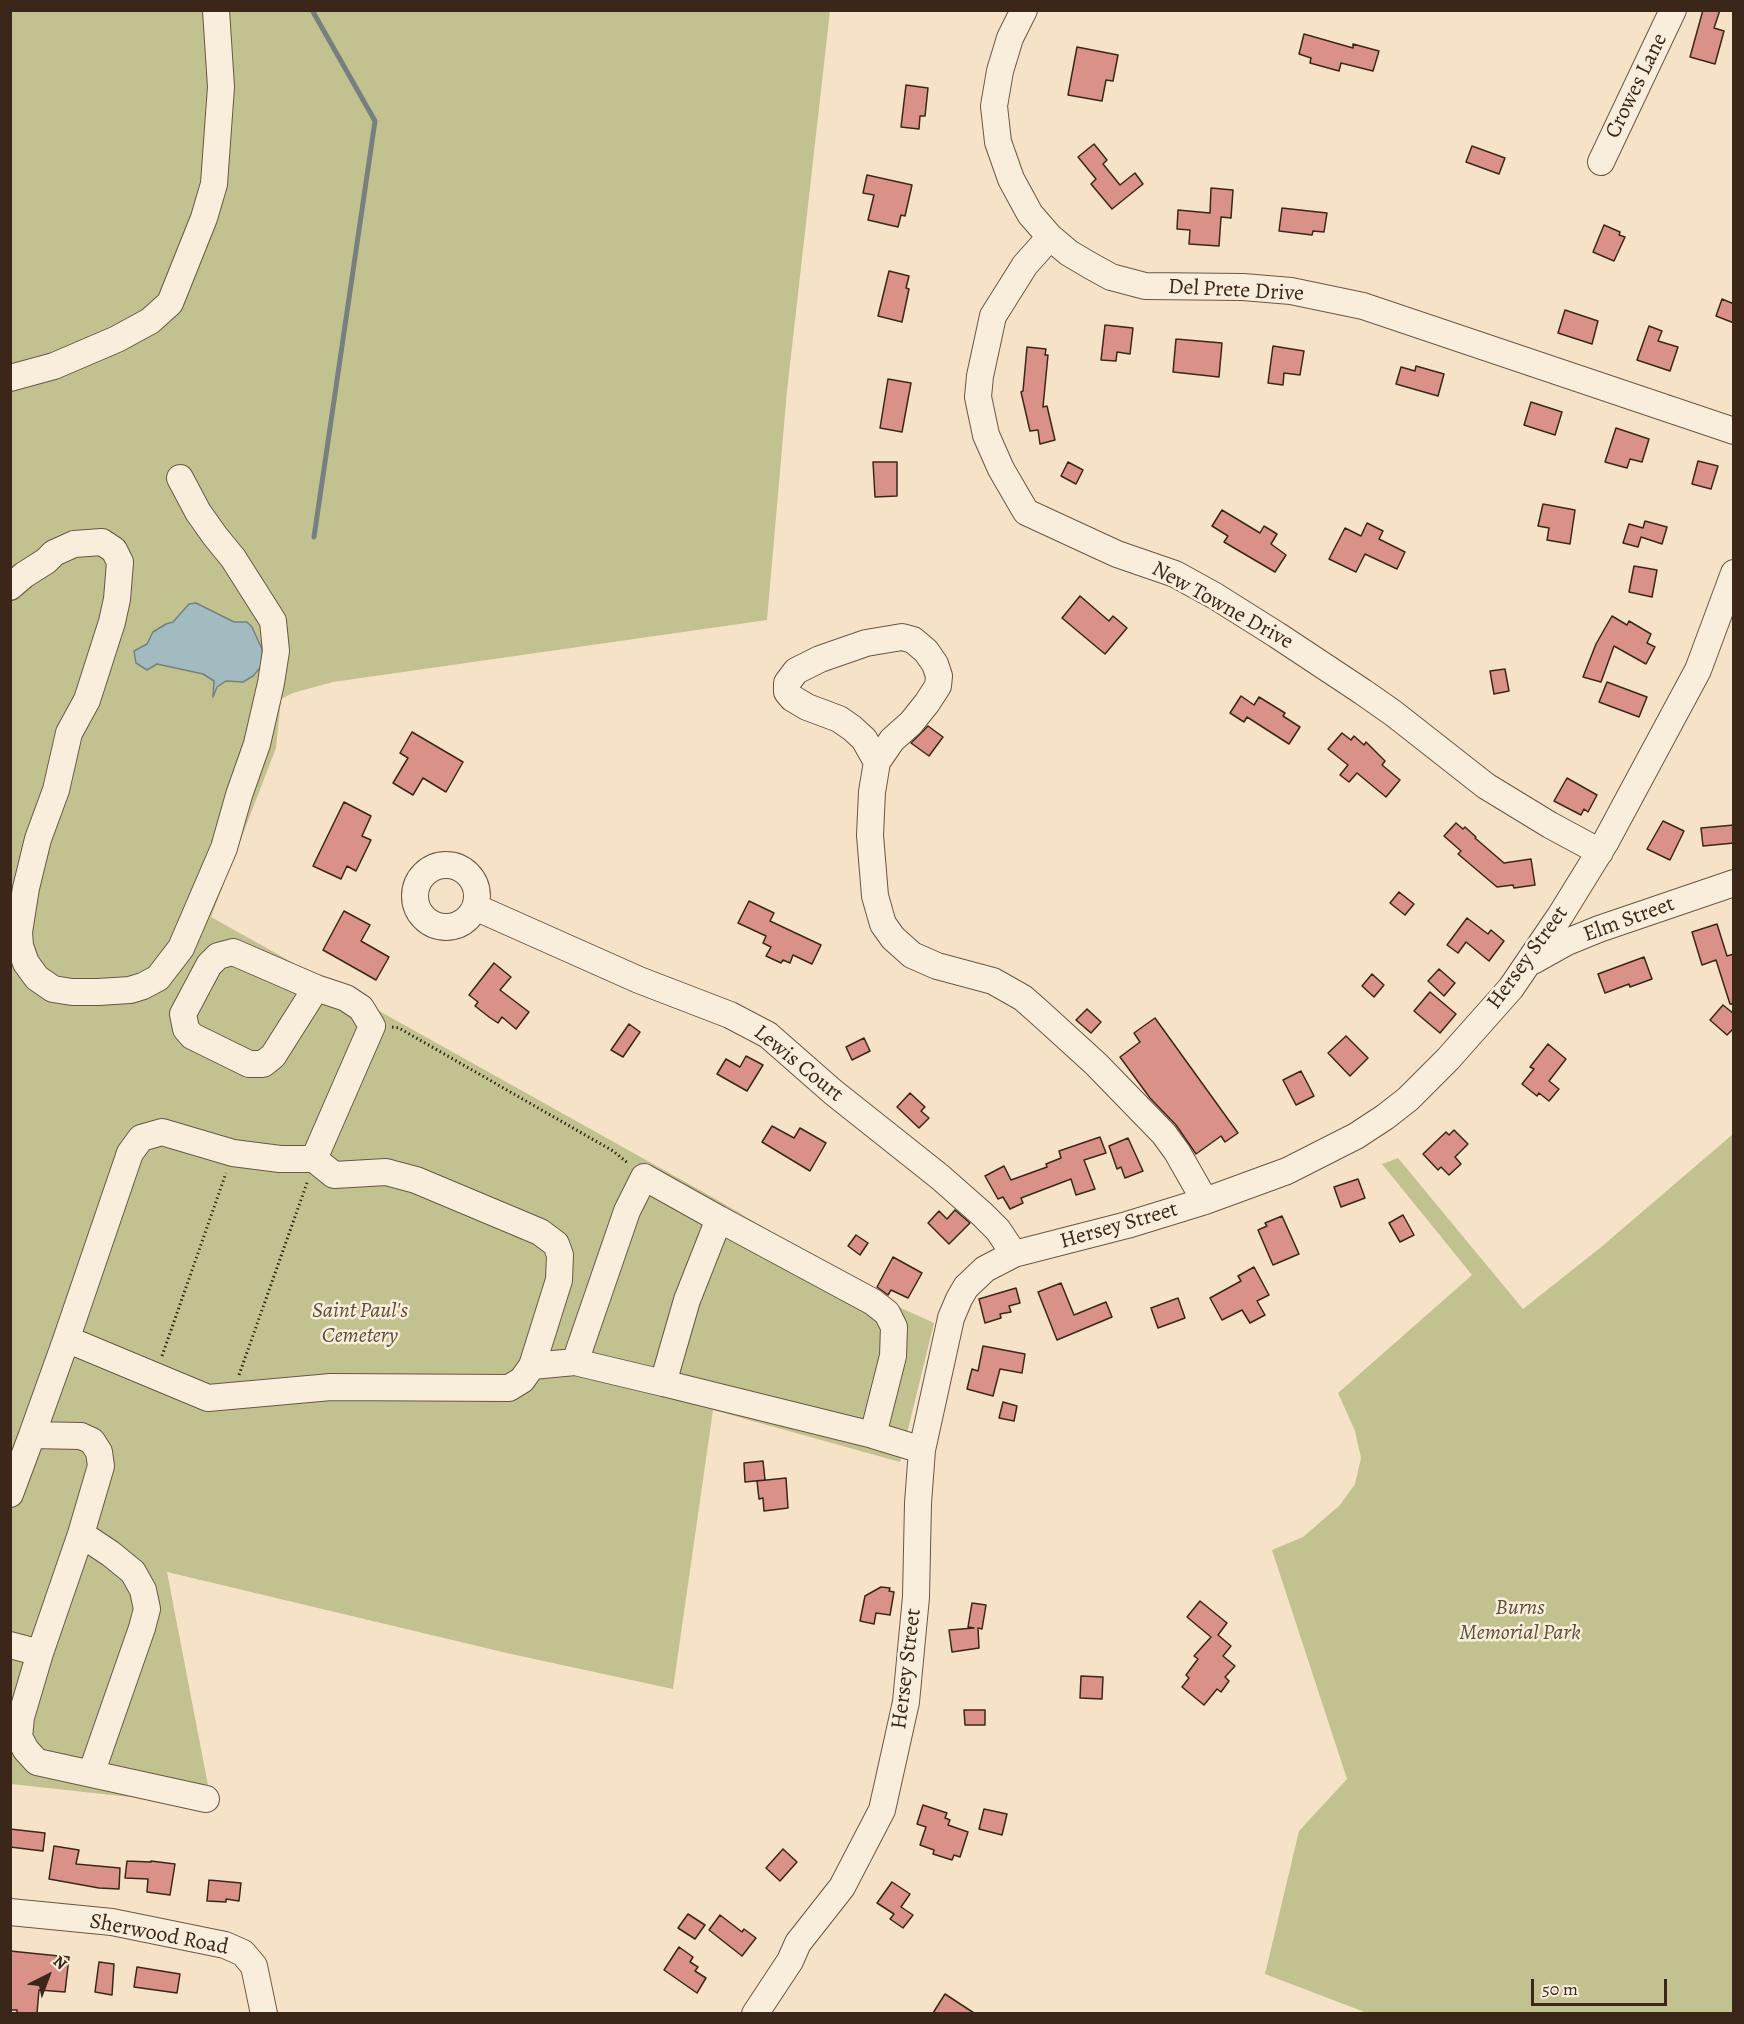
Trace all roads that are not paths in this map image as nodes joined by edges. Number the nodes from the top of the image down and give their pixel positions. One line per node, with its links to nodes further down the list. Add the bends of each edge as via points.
1 (216, 10): 6 (street, via 221,87 214,183 170,303 150,321 117,339 54,366)
2 (1024, 10): 5 (street, Del Prete Drive, via 1000,71 994,123 1011,179 1030,214)
3 (1673, 10): 4 (street, Crowes Lane)
4 (1601, 162)
5 (1050, 237): 7 (street, Del Prete Drive, via 1091,267 1127,282 1291,291 1351,303); 12 (street, New Towne Drive, via 1025,265 993,316 978,397 986,435 1026,512 1108,550 1175,574 1215,596 1378,702 1494,791)
6 (10, 378)
7 (1734, 430)
8 (180, 478): 10 (street, via 198,512 273,621 276,651 256,744 224,848 181,948 158,978 143,986 98,992 52,989 26,963 19,932 38,839 56,790 69,733 87,700 112,622 120,562 114,550 102,542 74,544 54,553)
9 (1734, 573): 12 (street, Hersey Street, via 1698,670)
10 (10, 587)
11 (877, 762): 11 (street, via 864,739 852,728 792,698 787,693 787,683 796,670 820,659 866,643 902,637 926,651 937,670 938,686); 20 (street, via 871,813 873,876 879,914 893,938 924,961 993,981 1023,998 1096,1064 1164,1134)
12 (1600, 852): 14 (street, Hersey Street)
13 (1734, 883): 16 (street, Elm Street)
14 (1580, 885): 16 (street, via 1582,900); 17 (street, Hersey Street)
15 (475, 907): 22 (street, Lewis Court, via 760,1030 965,1199 999,1230)
16 (1602, 928): 17 (street, Elm Street)
17 (1527, 964): 20 (street, Hersey Street, via 1511,988 1448,1059 1385,1117 1316,1158)
18 (316, 988): 18 (street, via 233,952 218,956 209,965 183,1014 186,1029 192,1036 249,1064 263,1064 273,1056); 19 (street, via 354,1003 372,1026)
19 (314, 1160): 23 (street, via 233,1153 162,1132 141,1138 130,1153); 25 (street, via 334,1175 386,1172 416,1180 540,1232 556,1244 560,1255 559,1280)
20 (1205, 1201): 22 (street, Hersey Street)
21 (719, 1219): 24 (street, via 644,1176 627,1211); 26 (street, via 687,1300); 28 (street, via 887,1313 894,1327 893,1356)
22 (1014, 1254): 29 (street, Hersey Street, via 974,1277 959,1299 946,1335)
23 (65, 1343): 25 (street, via 76,1343 208,1398 331,1387 508,1388 522,1380); 27 (street)
24 (575, 1362): 25 (street); 26 (street)
25 (532, 1366)
26 (663, 1383): 28 (street)
27 (32, 1435): 30 (street); 31 (street, via 81,1436 93,1441 99,1452 101,1466)
28 (873, 1436): 29 (street)
29 (922, 1450): 38 (street, Hersey Street, via 916,1597 906,1702 882,1810 842,1887 798,1943)
30 (10, 1494)
31 (81, 1534): 33 (street); 34 (street, via 133,1572 147,1609)
32 (10, 1645): 33 (street)
33 (39, 1653): 34 (street, via 19,1737 37,1762)
34 (91, 1773): 35 (street)
35 (206, 1798)
36 (10, 1912): 37 (street, Sherwood Road, via 112,1922 225,1945 243,1953 254,1966)
37 (264, 2013)
38 (755, 2013)

